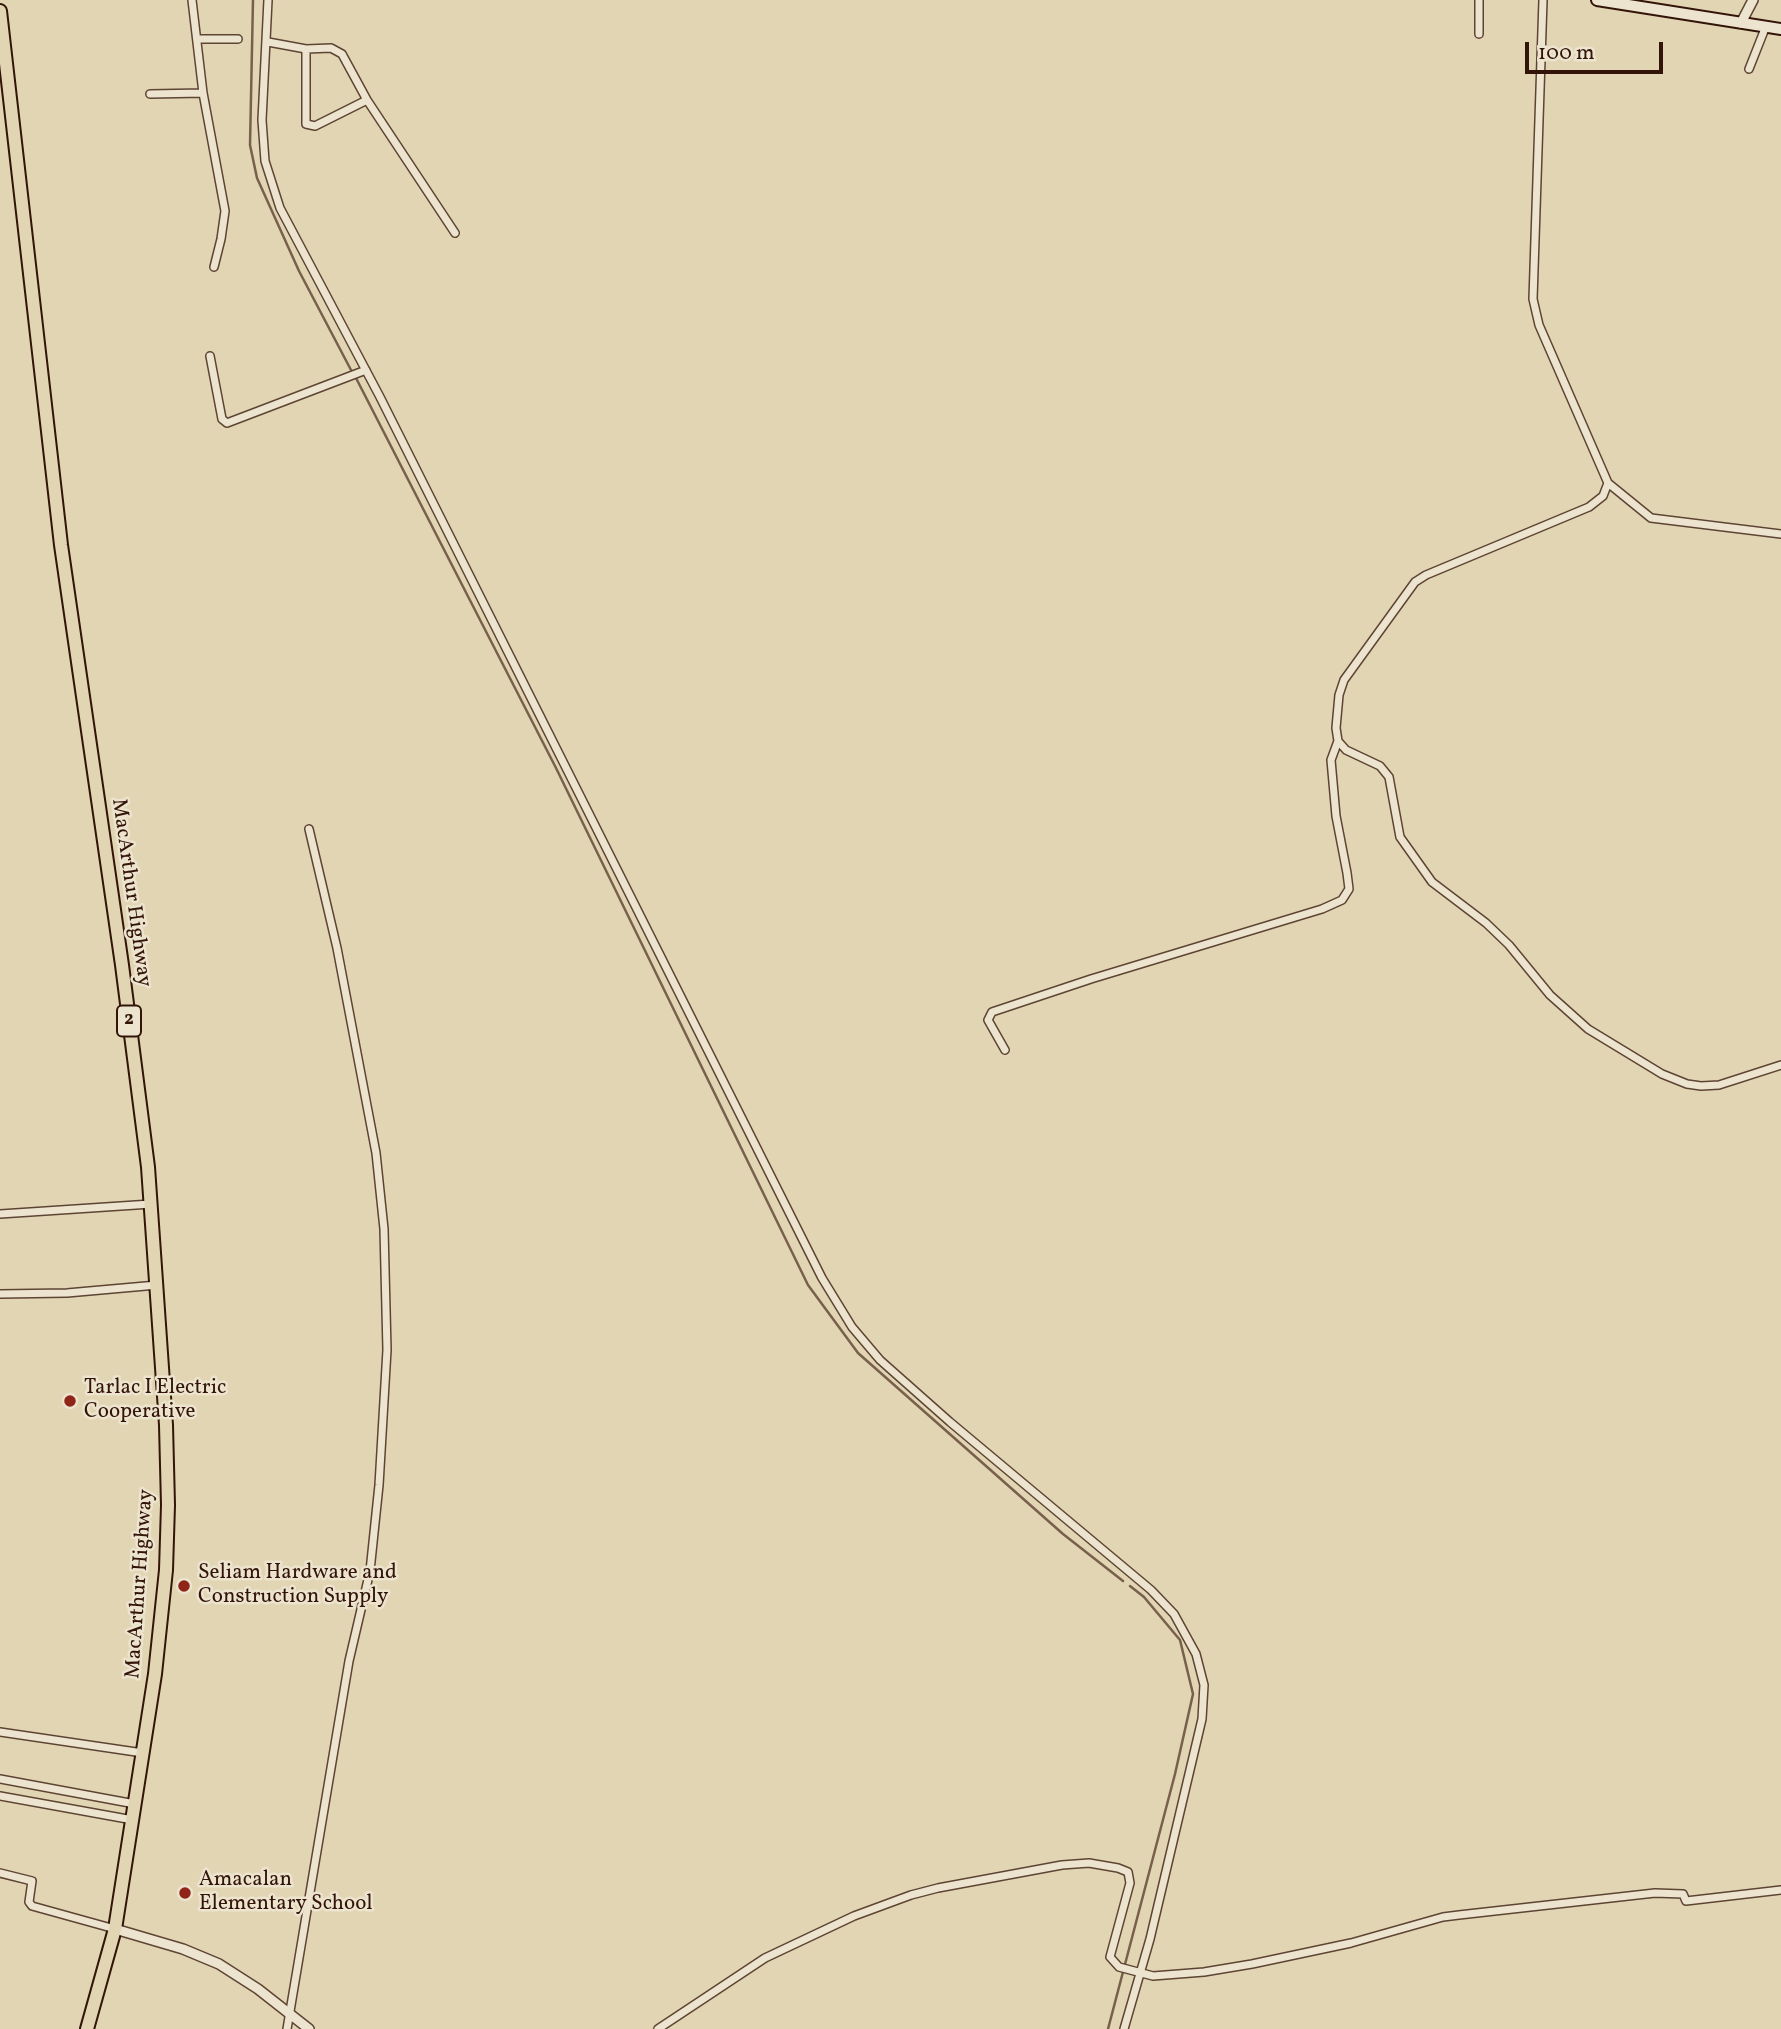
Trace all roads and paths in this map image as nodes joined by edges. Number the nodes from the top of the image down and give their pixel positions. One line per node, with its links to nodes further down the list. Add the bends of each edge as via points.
1 (192, 0): 12 (street)
2 (268, 0): 14 (street)
3 (1479, 0): 11 (street)
4 (1543, 0): 24 (street, via 1533,299 1539,325)
5 (1597, 0): 8 (main road)
6 (1753, 0): 8 (street)
7 (0, 11): 30 (highway, MacArthur Highway / 2, via 61,545 125,986)
8 (1741, 23): 9 (main road)
9 (1766, 26): 10 (main road); 16 (street)
10 (1781, 29)
11 (1479, 34)
12 (197, 38): 13 (street); 17 (street)
13 (238, 39)
14 (268, 42): 15 (street); 23 (street, via 262,120 265,161 280,208)
15 (306, 49): 19 (street, via 331,48 342,54); 19 (street, via 306,124 315,126)
16 (1749, 69)
17 (203, 93): 18 (street); 21 (street, via 225,211)
18 (150, 94)
19 (367, 100): 20 (street)
20 (455, 233)
21 (214, 267)
22 (210, 356): 23 (street, via 222,419 227,423)
23 (366, 370): 43 (street, via 844,1315 905,1384 1152,1590 1189,1639 1204,1685 1202,1719 1150,1939)
24 (1608, 482): 25 (street, via 1651,518); 26 (street, via 1603,496 1590,507 1415,582 1344,680 1339,695)
25 (1781, 534)
26 (1338, 741): 28 (street, via 1331,760 1348,881 1342,900 992,1012 988,1020); 29 (street, via 1389,776 1400,837 1432,882 1486,923 1588,1029 1687,1084 1719,1085)
27 (309, 829): 44 (street, via 342,969 376,1153 384,1229 387,1350 370,1571 349,1661)
28 (1005, 1050)
29 (1781, 1065)
30 (151, 1204): 31 (street); 32 (highway, MacArthur Highway / 2)
31 (0, 1214)
32 (157, 1285): 33 (street); 35 (highway, MacArthur Highway / 2, via 168,1526 164,1600)
33 (0, 1294)
34 (0, 1732): 35 (street)
35 (144, 1754): 38 (highway, MacArthur Highway / 2)
36 (0, 1779): 38 (street)
37 (0, 1796): 39 (street)
38 (135, 1804): 39 (highway, MacArthur Highway / 2)
39 (133, 1820): 42 (highway, MacArthur Highway / 2)
40 (0, 1872): 42 (street, via 32,1881 32,1906)
41 (1781, 1890): 43 (street, via 1686,1901 1672,1892 1655,1893 1459,1914 1239,1966 1165,1976)
42 (115, 1929): 44 (street, via 183,1948 219,1964); 45 (highway, MacArthur Highway / 2)
43 (1136, 1973): 48 (street, via 1119,1967 1110,1954 1130,1882 1128,1872 1089,1863 1062,1865 938,1888 873,1909 765,1958); 49 (street)
44 (290, 2013): 46 (street); 47 (street)
45 (87, 2029)
46 (286, 2029)
47 (309, 2029)
48 (658, 2029)
49 (1124, 2029)

